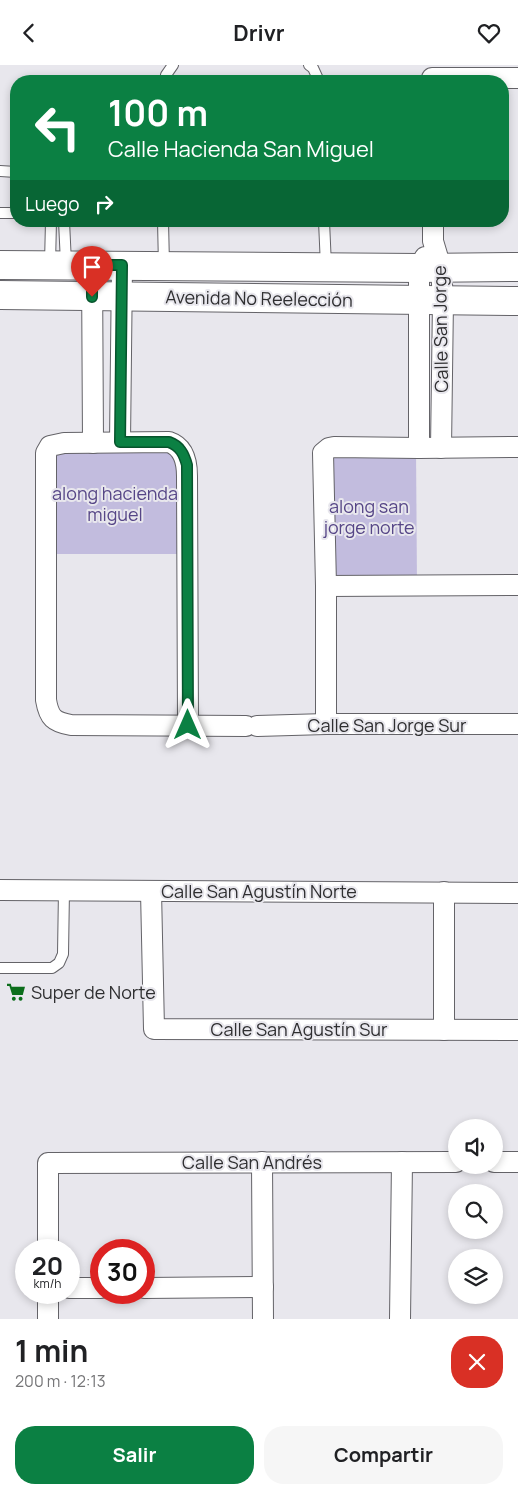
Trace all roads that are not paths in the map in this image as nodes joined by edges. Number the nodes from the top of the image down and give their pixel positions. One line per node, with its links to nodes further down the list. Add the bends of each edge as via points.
1 (174, 65): 2 (lane)
2 (166, 75)
3 (53, 227): 9 (lane)
4 (65, 227): 9 (lane)
5 (163, 227): 11 (lane)
6 (324, 227): 12 (lane)
7 (433, 227): 14 (street, Calle San Jorge)
8 (0, 265): 9 (main road, Avenida No Reelección)
9 (69, 265): 10 (main road, Avenida No Reelección); 16 (street)
10 (122, 265): 11 (main road, Avenida No Reelección); 17 (street)
11 (164, 265): 12 (main road, Avenida No Reelección)
12 (326, 267): 14 (main road, Avenida No Reelección)
13 (518, 267): 14 (main road, Avenida No Reelección)
14 (430, 268): 18 (street, Calle San Jorge)
15 (0, 295): 16 (main road, Avenida No Reelección)
16 (92, 297): 17 (main road, Avenida No Reelección); 21 (street)
17 (121, 297): 18 (main road, Avenida No Reelección); 20 (street)
18 (431, 300): 19 (main road, Avenida No Reelección); 23 (street, Calle San Jorge); 24 (street, Calle San Jorge)
19 (518, 301)
20 (120, 442): 21 (street, Calle San Jorge Sur); 28 (street, Calle San Jorge Sur, via 175,444 187,465)
21 (93, 443): 28 (street, Calle San Jorge Sur, via 54,445 46,453 48,711 53,719 71,725)
22 (518, 447): 24 (street)
23 (419, 448): 24 (street); 26 (street, via 334,447 325,450)
24 (441, 448)
25 (518, 585): 26 (street)
26 (326, 586): 29 (street)
27 (518, 724): 29 (street, Calle San Jorge Sur)
28 (188, 725): 29 (street, Calle San Jorge Sur)
29 (326, 725)
30 (0, 890): 31 (street, Calle San Agustín Norte)
31 (64, 890): 32 (street, Calle San Agustín Norte); 35 (lane, via 63,953 59,963 52,969)
32 (150, 891): 33 (street, Calle San Agustín Norte); 36 (street, Calle San Agustín Sur, via 154,1029)
33 (444, 892): 34 (street, Calle San Agustín Norte); 36 (street)
34 (518, 893)
35 (0, 969)
36 (444, 1030): 37 (street, Calle San Agustín Sur)
37 (518, 1030)
38 (262, 1162): 39 (street, Calle San Andrés); 43 (street, Calle San Andrés, via 48,1163); 44 (street)
39 (402, 1162): 40 (street, Calle San Andrés); 49 (street)
40 (448, 1162)
41 (503, 1162): 42 (street)
42 (518, 1162)
43 (48, 1239)
44 (263, 1287): 45 (street); 48 (street)
45 (155, 1288)
46 (48, 1304): 47 (street)
47 (48, 1319)
48 (263, 1319)
49 (400, 1319)

